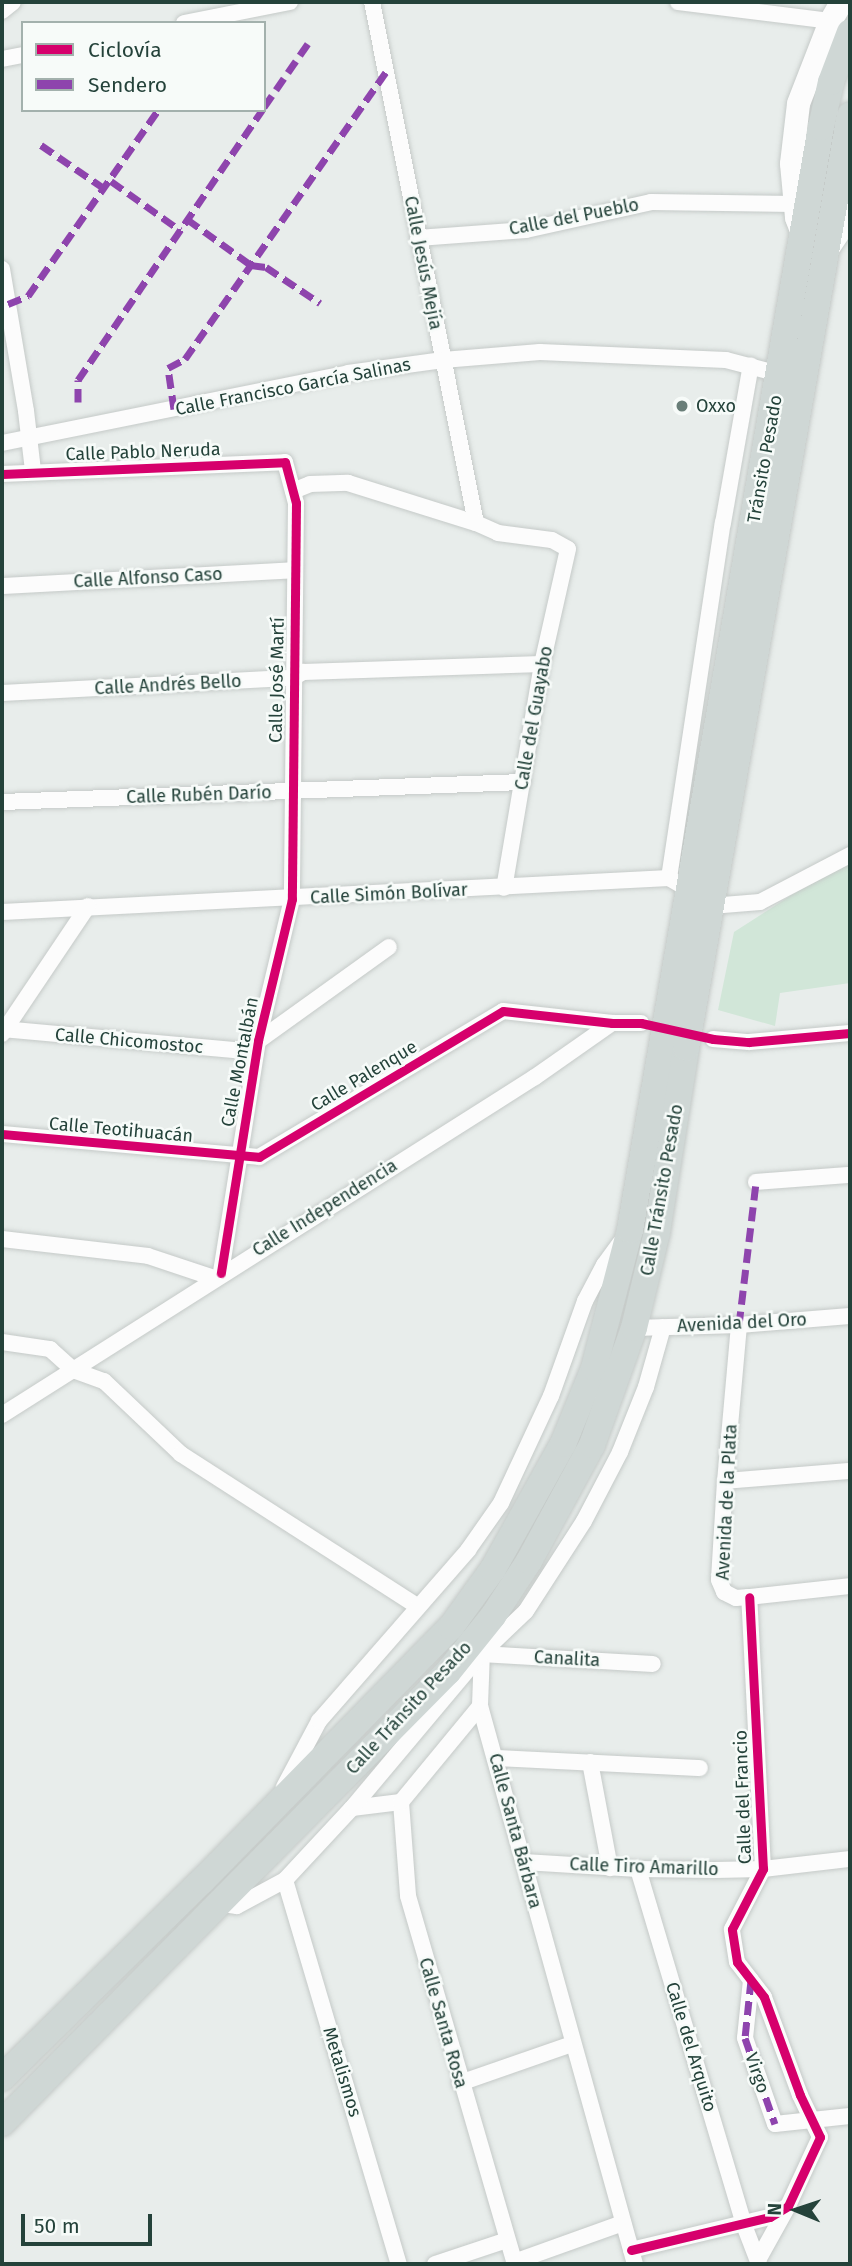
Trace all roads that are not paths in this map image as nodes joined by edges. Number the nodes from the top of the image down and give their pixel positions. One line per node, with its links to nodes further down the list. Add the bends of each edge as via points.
1 (13, 2): 5 (street)
2 (290, 2): 7 (street)
3 (372, 2): 14 (street, Calle Jesús Mejía)
4 (678, 2): 6 (street)
5 (2, 11)
6 (841, 18): 11 (street, via 798,103); 13 (main road, Tránsito Pesado)
7 (194, 21)
8 (21, 55): 9 (street)
9 (2, 59)
10 (850, 115): 15 (main road, Tránsito Pesado)
11 (783, 205): 13 (street); 14 (street, Calle del Pueblo, via 651,202 526,230)
12 (850, 206): 15 (street)
13 (803, 234): 19 (main road, Tránsito Pesado)
14 (418, 238): 17 (street, Calle Jesús Mejía)
15 (825, 253): 41 (main road, Tránsito Pesado)
16 (2, 269): 20 (street)
17 (443, 360): 18 (street, Calle Francisco García Salinas, via 540,352); 20 (street, Calle Francisco García Salinas, via 348,373); 26 (street, Calle Jesús Mejía)
18 (751, 365): 19 (street, Calle Francisco García Salinas); 37 (street, via 723,523)
19 (779, 374): 37 (main road, Tránsito Pesado)
20 (29, 439): 21 (street, Calle Francisco García Salinas); 23 (street)
21 (2, 443)
22 (285, 462): 23 (street, Calle Pablo Neruda); 25 (street, Calle José Martí)
23 (33, 471): 24 (street, Calle Pablo Neruda)
24 (2, 474)
25 (293, 491): 26 (street, via 310,484 348,482); 27 (street, Calle José Martí)
26 (476, 523): 29 (street, Calle del Guayabo, via 498,533 552,540 568,549)
27 (295, 570): 28 (street, Calle Alfonso Caso); 30 (street, Calle José Martí)
28 (2, 586)
29 (542, 664): 30 (street, Calle Andrés Bello, via 303,672); 32 (street, Calle del Guayabo)
30 (293, 678): 31 (street, Calle Andrés Bello); 33 (street, Calle José Martí)
31 (2, 693)
32 (523, 782): 33 (street, Calle Rubén Darío); 38 (street, Calle del Guayabo)
33 (291, 791): 34 (street, Calle Rubén Darío); 39 (street, Calle José Martí)
34 (2, 802)
35 (850, 843): 36 (street)
36 (847, 857): 41 (street, via 760,902)
37 (679, 884): 38 (street, Calle Simón Bolívar); 54 (main road, Calle Tránsito Pesado)
38 (504, 888): 39 (street, Calle Simón Bolívar)
39 (292, 900): 40 (street, Calle Simón Bolívar); 49 (street, Calle Montalbán)
40 (88, 906): 42 (street, Calle Simón Bolívar); 46 (street)
41 (711, 906): 60 (main road, Calle Tránsito Pesado, via 656,1232)
42 (2, 912)
43 (389, 947): 49 (street)
44 (612, 1023): 45 (street); 51 (street, Calle Palenque, via 503,1011 259,1157); 56 (street, Calle Independencia, via 535,1077)
45 (642, 1023)
46 (3, 1031): 49 (street, Calle Chicomostoc)
47 (850, 1033): 48 (street, via 749,1042)
48 (713, 1039)
49 (257, 1047): 51 (street, Calle Montalbán)
50 (2, 1134): 51 (street, Calle Teotihuacán)
51 (238, 1156): 56 (street, Calle Montalbán)
52 (850, 1175): 53 (street)
53 (756, 1182)
54 (630, 1230): 68 (street, via 585,1301 551,1396 501,1503); 78 (main road, Calle Tránsito Pesado, via 594,1368 558,1454 493,1569 451,1627)
55 (2, 1239): 56 (street, via 148,1256)
56 (217, 1275): 62 (street, Calle Independencia)
57 (850, 1316): 58 (street, Avenida del Oro)
58 (739, 1325): 59 (street, Avenida del Oro); 65 (street, Avenida de la Plata)
59 (663, 1327): 60 (street, Avenida del Oro); 70 (street, via 646,1387 620,1451 584,1521 526,1611)
60 (634, 1328): 69 (main road, Calle Tránsito Pesado, via 592,1445 560,1509)
61 (2, 1342): 62 (street, via 50,1349)
62 (73, 1370): 63 (street, Calle Independencia); 68 (street, via 104,1381 181,1454)
63 (2, 1415)
64 (850, 1471): 65 (street)
65 (724, 1481): 67 (street, Avenida de la Plata, via 719,1580 724,1592 736,1598)
66 (850, 1586): 67 (street, Avenida de la Plata)
67 (749, 1597): 82 (street, Calle del Francio)
68 (418, 1607): 78 (street, via 319,1721)
69 (493, 1616): 70 (street, Calle Santa Bárbara); 85 (main road, Calle Tránsito Pesado, via 411,1711)
70 (481, 1654): 71 (street, Canalita); 72 (street, Calle Santa Bárbara); 77 (street)
71 (653, 1664)
72 (480, 1706): 73 (street, Calle Santa Bárbara); 76 (street)
73 (495, 1758): 74 (street); 80 (street, Calle Santa Bárbara)
74 (590, 1762): 75 (street); 81 (street)
75 (700, 1768)
76 (401, 1802): 77 (street); 89 (street, Calle Santa Rosa, via 408,1896)
77 (352, 1808): 84 (street)
78 (273, 1809): 88 (main road, Calle Tránsito Pesado)
79 (850, 1859): 82 (street, Calle Tiro Amarillo)
80 (524, 1862): 81 (street, Calle Tiro Amarillo); 87 (street, Calle Santa Bárbara)
81 (610, 1868): 83 (street, Calle Tiro Amarillo)
82 (764, 1869): 83 (street, Calle Tiro Amarillo); 86 (street, Calle del Francio, via 732,1929 737,1962)
83 (638, 1870): 95 (street, Calle del Arquito)
84 (285, 1880): 85 (street, via 237,1906); 100 (street, Metalismos)
85 (217, 1903): 92 (main road, Calle Tránsito Pesado)
86 (751, 1980): 91 (street, Calle del Francio, via 764,1997); 91 (street, Virgo, via 745,2038 775,2124)
87 (572, 2045): 89 (street); 94 (street, Calle Santa Bárbara)
88 (2, 2078)
89 (460, 2083): 96 (street, Calle Santa Rosa)
90 (850, 2116): 91 (street)
91 (812, 2120): 93 (street, Calle del Francio, via 820,2137)
92 (2, 2123)
93 (789, 2206): 95 (street); 98 (street, Calle del Francio)
94 (623, 2222): 97 (street, Calle Santa Bárbara); 99 (street)
95 (744, 2225): 97 (street); 98 (street, Calle del Arquito)
96 (508, 2240): 99 (street, Calle Santa Rosa); 101 (street)
97 (633, 2257)
98 (759, 2262)
99 (514, 2263)
100 (399, 2264)
101 (435, 2264)

